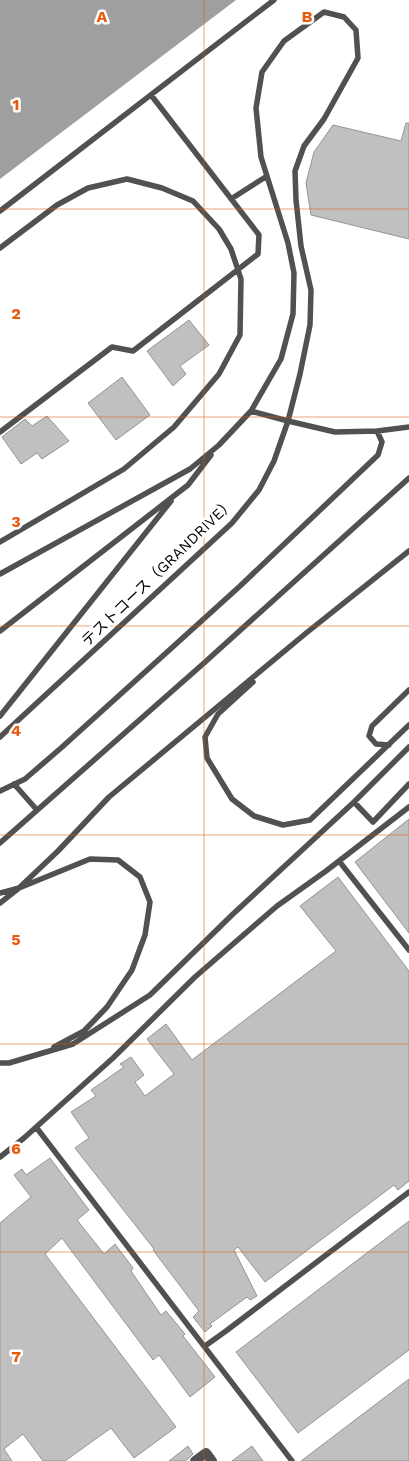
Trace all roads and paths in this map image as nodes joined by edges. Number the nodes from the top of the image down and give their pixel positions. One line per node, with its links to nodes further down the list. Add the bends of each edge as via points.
1 (274, 0): 2 (lane)
2 (151, 95): 4 (lane); 5 (lane)
3 (267, 176): 4 (lane); 8 (lane, テストコース（GRANDRIVE）, via 294,273 293,314 281,359); 9 (lane, テストコース（GRANDRIVE）, via 261,157 256,108 262,72 284,41 324,12 344,17 356,30 358,58 324,119 304,146 295,171 301,246 311,290 310,325)
4 (231, 199): 7 (lane, via 259,236 258,254)
5 (0, 211)
6 (0, 248): 7 (lane, via 57,204 88,188 127,179 162,188 193,201 219,229)
7 (238, 270): 12 (lane, via 133,351 112,347); 16 (lane, via 241,279 240,335 219,374 174,426 124,469)
8 (252, 411): 9 (lane); 13 (lane, テストコース（GRANDRIVE）)
9 (288, 421): 11 (lane, via 335,432); 24 (lane, テストコース（GRANDRIVE）, via 274,461 259,490 232,523)
10 (409, 427): 11 (lane)
11 (378, 431): 27 (lane, via 382,442 378,455 239,587 61,748 25,779)
12 (0, 432)
13 (219, 445): 15 (lane, via 188,485); 18 (lane, テストコース（GRANDRIVE）, via 190,469)
14 (409, 478): 32 (lane)
15 (177, 493): 19 (lane); 22 (lane, テストコース（GRANDRIVE）)
16 (0, 542)
17 (409, 550): 20 (lane)
18 (0, 574)
19 (0, 631)
20 (305, 634): 25 (lane, via 218,714 205,737 207,758 232,799 254,816 283,825 310,820); 35 (lane, via 109,797)
21 (409, 690): 25 (lane, via 372,726 369,736 376,744)
22 (0, 716)
23 (409, 725): 25 (lane)
24 (0, 737)
25 (389, 745)
26 (409, 747): 30 (lane)
27 (14, 784): 29 (lane); 32 (lane)
28 (409, 784): 30 (lane, via 373,822)
29 (0, 791)
30 (354, 802): 39 (lane, via 150,995 73,1044)
31 (409, 807): 34 (lane)
32 (37, 810): 33 (lane)
33 (0, 843)
34 (339, 861): 38 (lane); 41 (lane, via 277,906 195,977 113,1058)
35 (20, 888): 36 (lane); 37 (lane); 39 (lane, via 90,859 118,860 140,877 150,902 145,935 132,970 107,1007 84,1031)
36 (0, 893)
37 (0, 903)
38 (409, 950)
39 (43, 1053): 40 (lane)
40 (0, 1063)
41 (36, 1127): 42 (lane); 44 (lane)
42 (0, 1156)
43 (409, 1192): 44 (lane)
44 (205, 1346): 47 (lane)
45 (195, 1461): 46 (street, via 206,1453)
46 (212, 1461)
47 (292, 1461)

